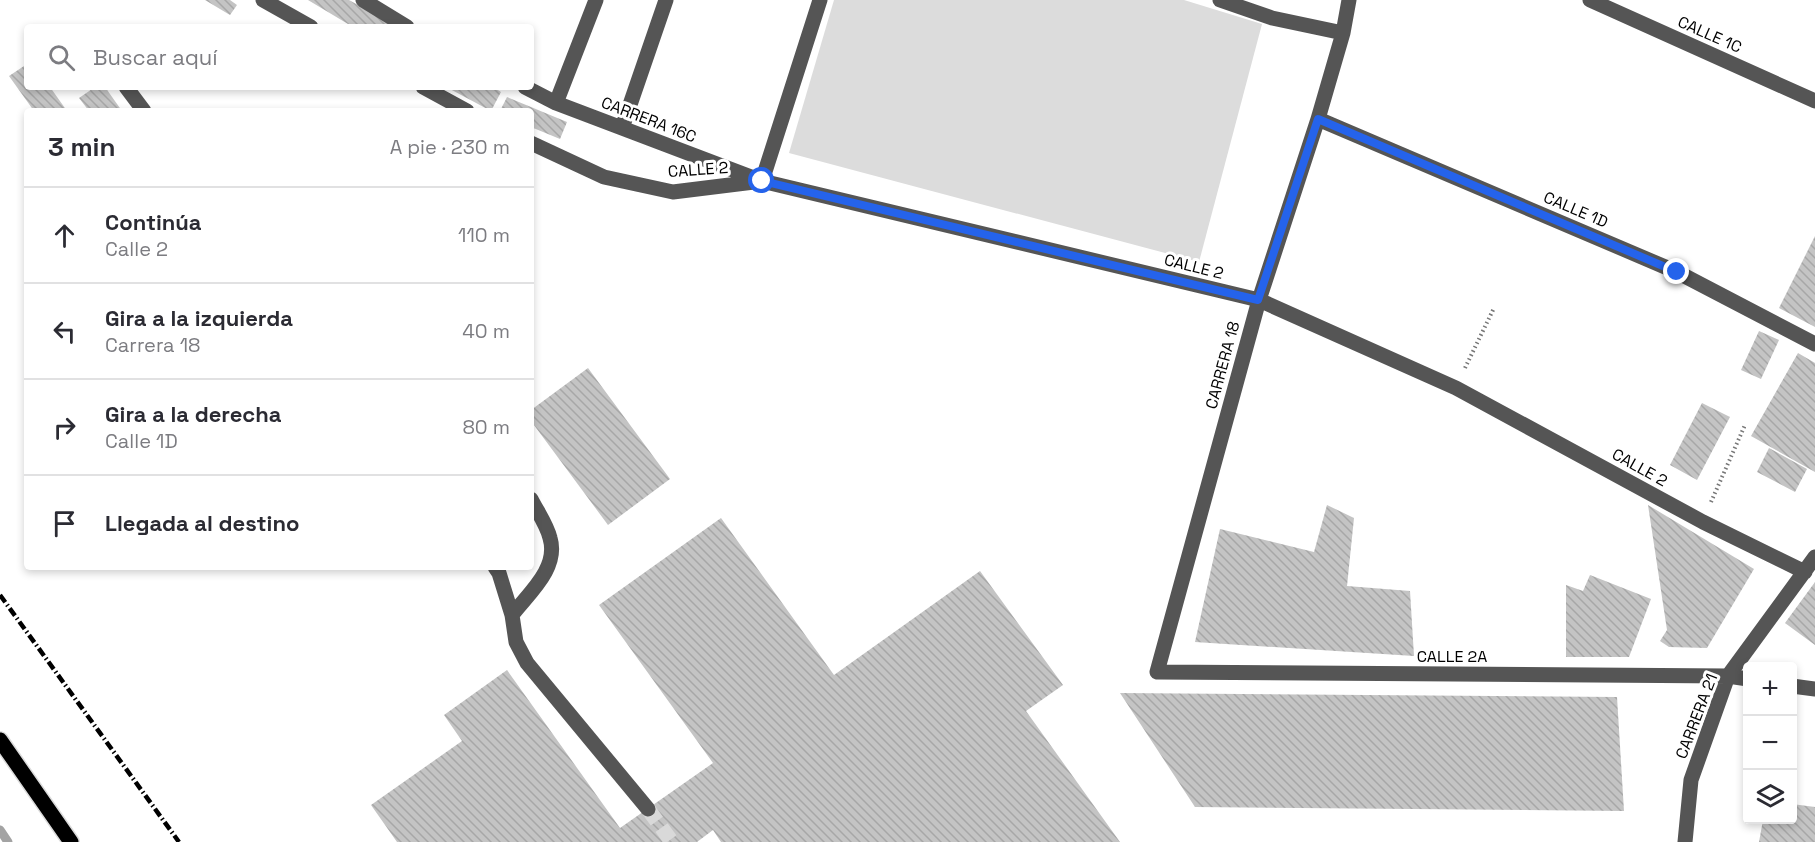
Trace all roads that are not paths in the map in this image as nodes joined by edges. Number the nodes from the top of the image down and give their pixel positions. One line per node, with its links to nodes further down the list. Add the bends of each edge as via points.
1 (263, 0): 9 (street)
2 (363, 0): 10 (street)
3 (596, 0): 16 (street)
4 (666, 0): 20 (street)
5 (820, 0): 22 (street)
6 (1220, 0): 11 (street, via 1272,18)
7 (1349, 0): 11 (street, CARRERA 18)
8 (1590, 0): 15 (street, CALLE 1C)
9 (306, 24)
10 (402, 24)
11 (1343, 33): 19 (street, CARRERA 18)
12 (128, 90): 17 (street)
13 (428, 90): 18 (street)
14 (531, 90): 16 (street, CARRERA 16C)
15 (1815, 101)
16 (556, 103): 20 (street, CARRERA 16C)
17 (142, 108)
18 (462, 108)
19 (1318, 119): 23 (street, CARRERA 18); 24 (street, CALLE 1D, via 1677,272)
20 (622, 128): 22 (street, CARRERA 16C)
21 (534, 144): 22 (street, CALLE 2, via 604,177 673,192)
22 (762, 181): 23 (street, CALLE 2)
23 (1258, 300): 28 (street, CALLE 2, via 1456,388 1703,522); 30 (street, CARRERA 18)
24 (1815, 344)
25 (534, 506): 29 (street, via 550,537 552,558 546,572)
26 (1815, 556): 28 (street, CARRERA 21)
27 (497, 570): 29 (street)
28 (1805, 572): 31 (street, CARRERA 21)
29 (512, 615): 36 (street, via 516,642 526,663)
30 (1157, 672): 31 (street, CALLE 2A)
31 (1728, 676): 32 (street, CALLE 2A); 38 (street, CARRERA 21, via 1691,780)
32 (1743, 678)
33 (1797, 687): 34 (street)
34 (1815, 689)
35 (0, 740): 37 (main road)
36 (648, 809)
37 (71, 842)
38 (1685, 842)

